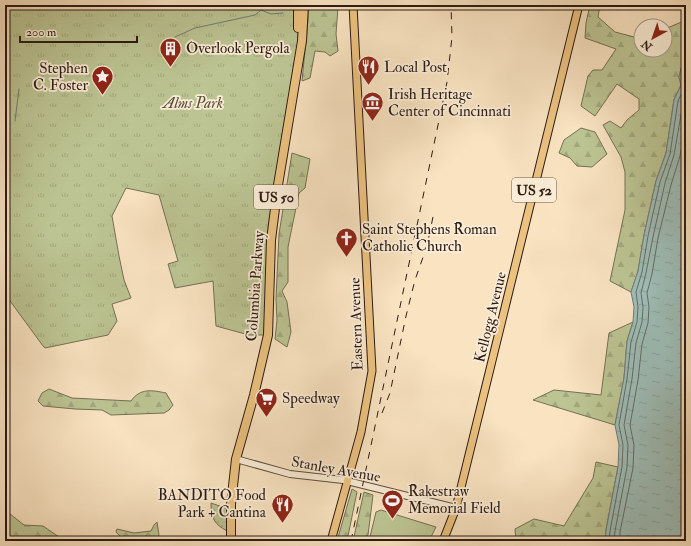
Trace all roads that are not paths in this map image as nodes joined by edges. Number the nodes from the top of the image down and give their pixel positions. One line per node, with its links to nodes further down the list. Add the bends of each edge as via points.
1 (298, 5): 5 (highway, Columbia Parkway / US 50)
2 (304, 5): 5 (highway, Columbia Parkway / US 50)
3 (353, 5): 7 (main road, Eastern Avenue, via 372,371 361,432)
4 (579, 5): 9 (main road, Kellogg Avenue / US 52)
5 (298, 60): 6 (highway, Columbia Parkway / US 50, via 273,224 269,266 268,335)
6 (236, 459): 7 (street, Stanley Avenue, via 290,474); 8 (highway, Columbia Parkway / US 50)
7 (348, 482): 9 (street, Stanley Avenue); 12 (main road, Eastern Avenue)
8 (234, 487): 10 (highway, Columbia Parkway / US 50); 11 (highway, Columbia Parkway / US 50)
9 (456, 508): 13 (main road, Kellogg Avenue / US 52)
10 (231, 541)
11 (236, 541)
12 (332, 541)
13 (443, 541)

